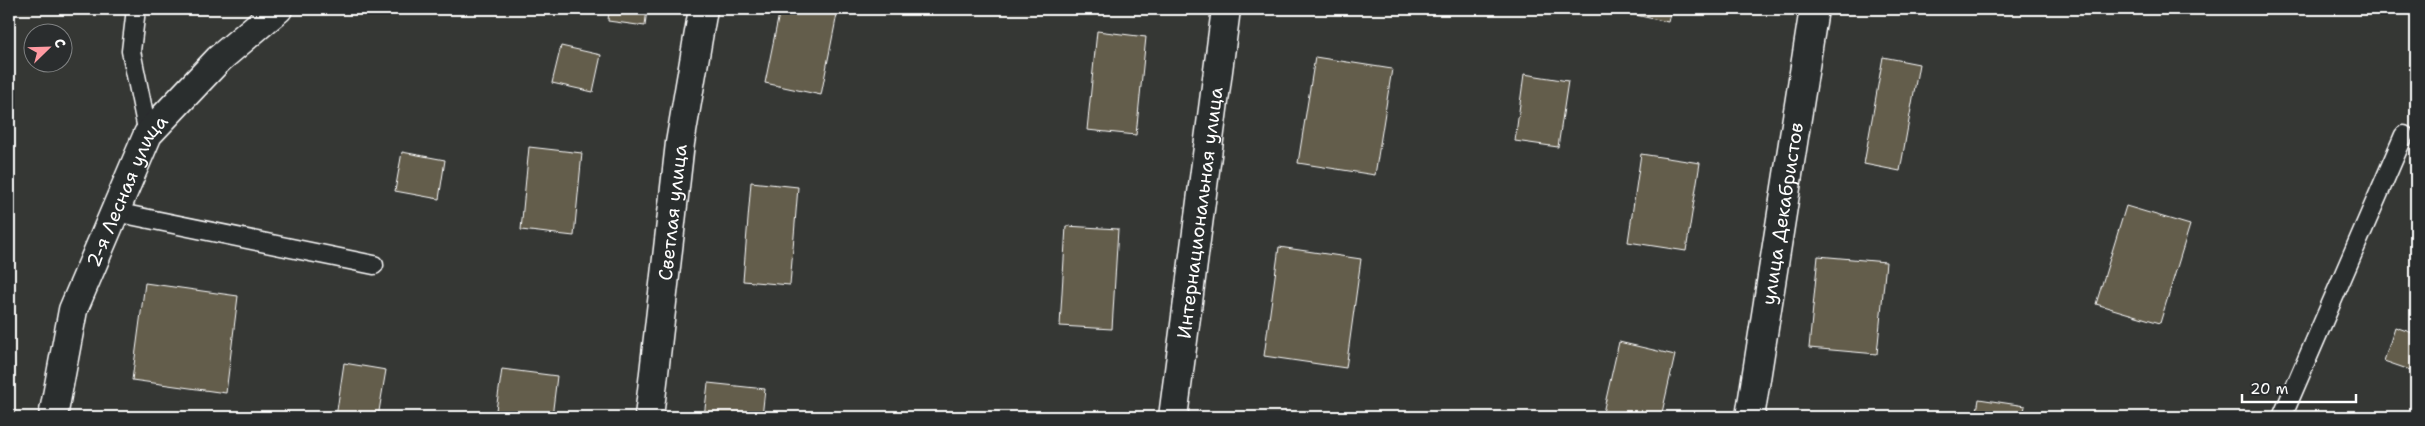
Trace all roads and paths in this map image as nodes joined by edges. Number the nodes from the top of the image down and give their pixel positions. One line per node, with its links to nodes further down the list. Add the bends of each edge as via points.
1 (136, 9): 6 (lane, via 131,51)
2 (278, 9): 6 (street, 2-я Лесная улица, via 219,60)
3 (703, 9): 11 (street, Светлая улица, via 680,143)
4 (1226, 9): 12 (street, Интернациональная улица)
5 (1814, 9): 13 (street, улица Декабристов)
6 (148, 134): 8 (street, 2-я Лесная улица)
7 (2404, 135): 14 (lane)
8 (115, 212): 9 (lane); 10 (street, 2-я Лесная улица, via 73,310)
9 (374, 264)
10 (53, 417)
11 (649, 417)
12 (1173, 417)
13 (1750, 417)
14 (2282, 417)

